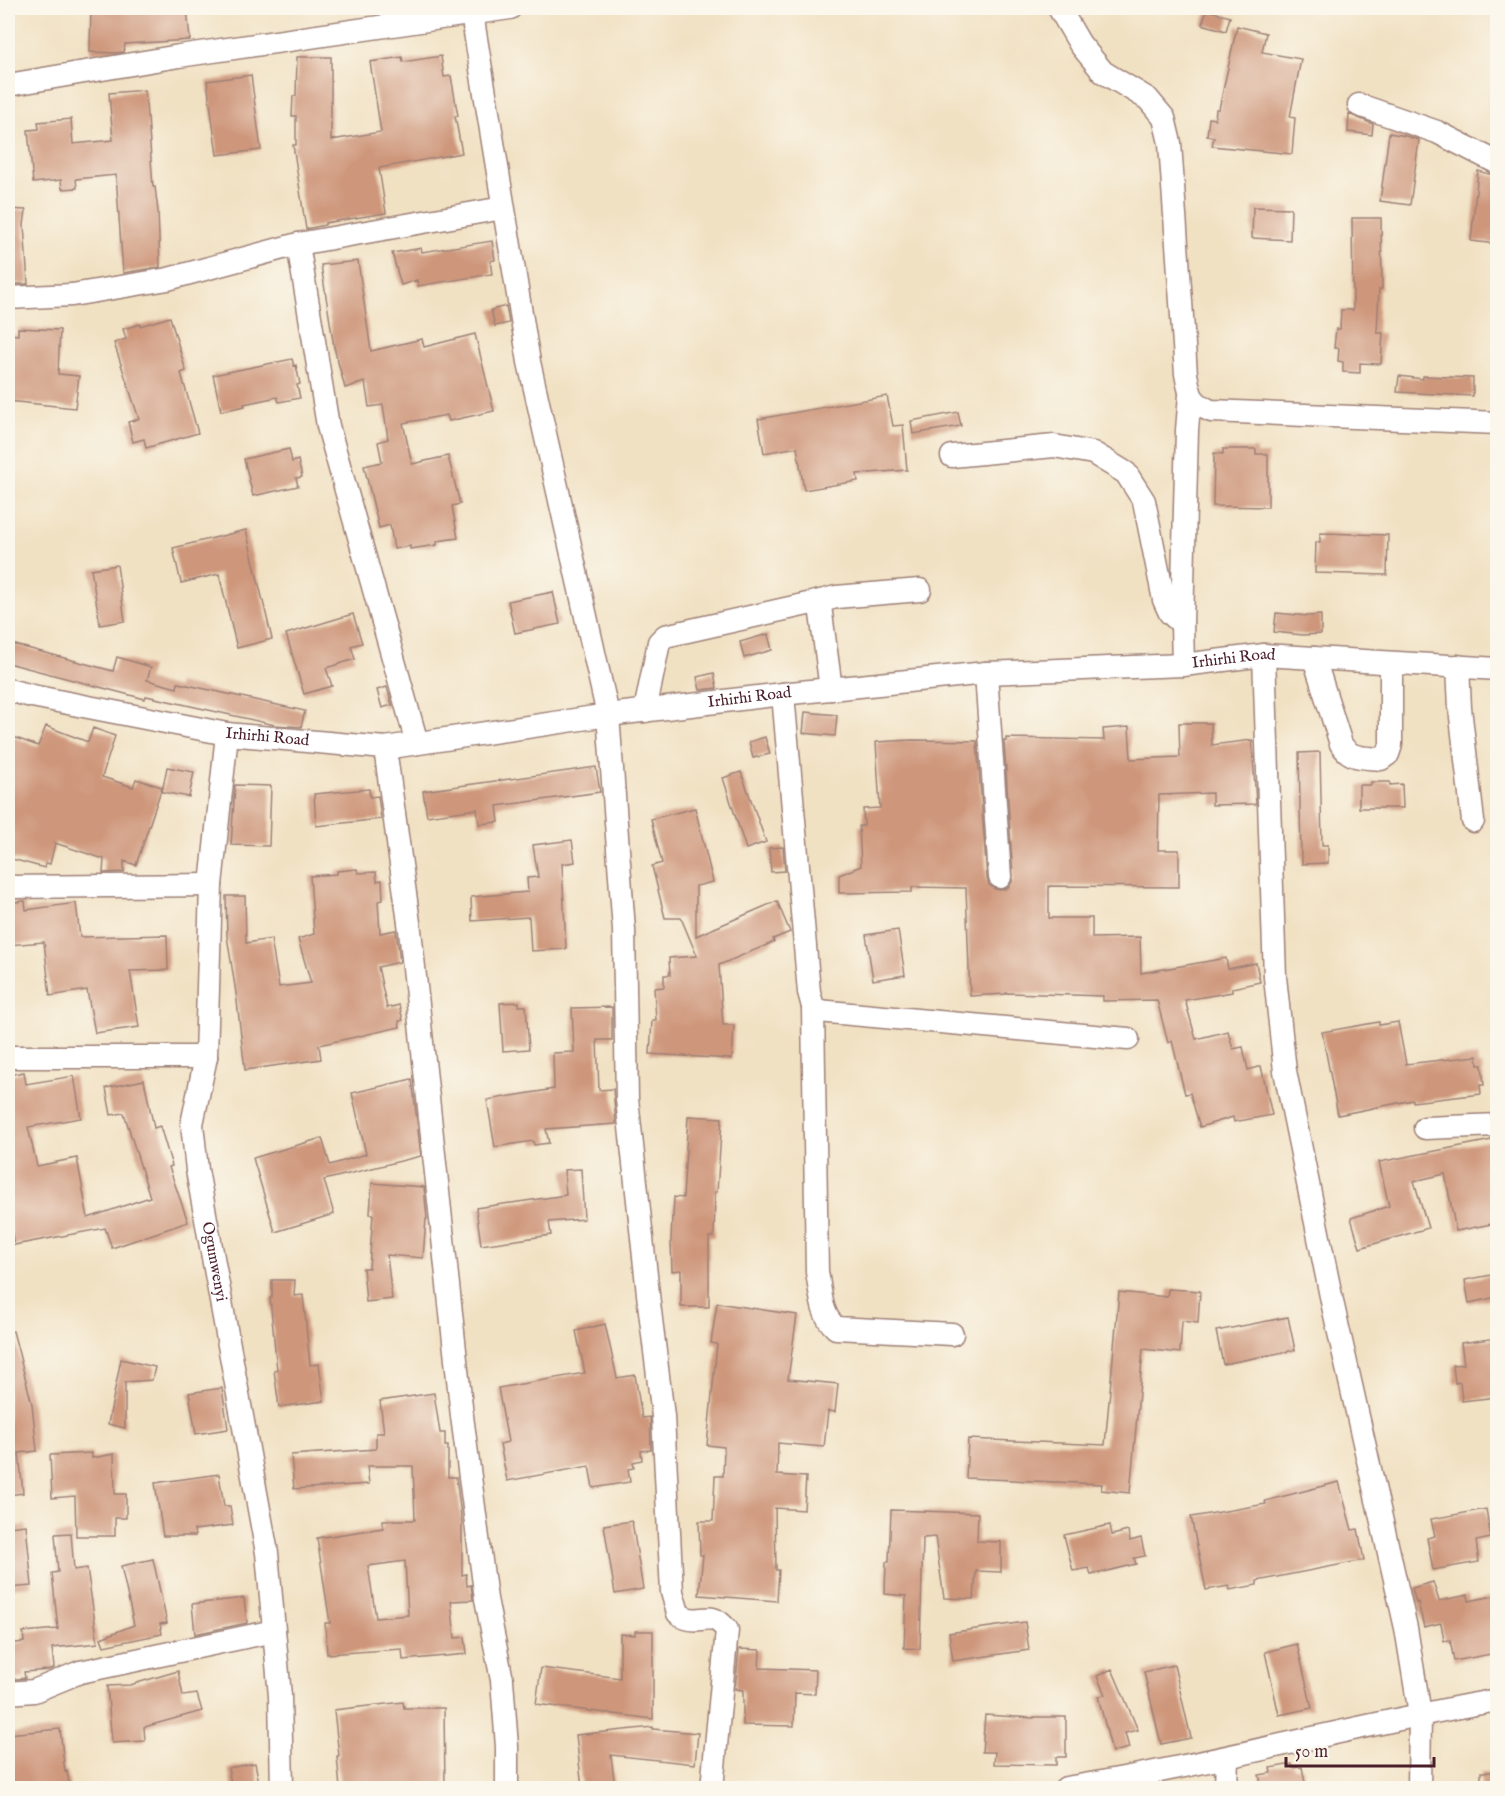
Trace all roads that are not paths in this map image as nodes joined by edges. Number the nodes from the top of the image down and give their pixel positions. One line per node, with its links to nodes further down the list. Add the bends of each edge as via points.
1 (510, 8): 3 (street)
2 (1059, 8): 10 (street, via 1080,44 1103,72 1148,99 1164,117 1170,143)
3 (471, 10): 4 (street); 7 (street)
4 (8, 85)
5 (1359, 105): 6 (street, via 1437,132)
6 (1497, 163)
7 (504, 208): 8 (street); 27 (street, via 529,362)
8 (298, 244): 9 (street, via 168,279 72,295); 29 (street, via 328,426)
9 (8, 298)
10 (1190, 395): 11 (street, via 1198,405 1211,411); 15 (street)
11 (1497, 423)
12 (952, 456): 15 (street, via 1054,446 1094,453 1126,473 1144,501 1164,600)
13 (920, 590): 14 (street)
14 (821, 601): 23 (street); 26 (street, via 665,636 659,642)
15 (1182, 624): 19 (street)
16 (1264, 655): 17 (street, Irhirhi Road); 19 (street, Irhirhi Road); 45 (street, via 1275,977 1285,1071 1406,1628)
17 (1314, 658): 18 (street, Irhirhi Road); 18 (street, via 1346,752 1381,759 1392,745)
18 (1390, 663): 20 (street, Irhirhi Road)
19 (1183, 665): 22 (street, Irhirhi Road)
20 (1458, 666): 21 (street, Irhirhi Road); 31 (street)
21 (1497, 669)
22 (986, 673): 23 (street, Irhirhi Road); 32 (street)
23 (831, 689): 25 (street, Irhirhi Road)
24 (8, 690): 28 (street, Irhirhi Road)
25 (783, 694): 26 (street, Irhirhi Road); 35 (street)
26 (645, 711): 27 (street, Irhirhi Road)
27 (608, 715): 29 (street, Irhirhi Road); 50 (street, via 624,930 627,1099 663,1416 672,1592 678,1612 687,1618 719,1620 727,1630)
28 (227, 734): 30 (street, Irhirhi Road); 33 (street, Ogumwenyi)
29 (417, 743): 30 (street, Irhirhi Road)
30 (385, 748): 49 (street, via 410,930 462,1416 486,1599 502,1680)
31 (1473, 821)
32 (1000, 877)
33 (211, 885): 34 (street); 38 (street, Ogumwenyi)
34 (8, 886)
35 (813, 1007): 36 (street, via 818,1011); 41 (street, via 817,1272 824,1311 836,1328)
36 (1128, 1039)
37 (8, 1057): 38 (street)
38 (206, 1057): 42 (street, Ogumwenyi, via 192,1124 197,1170 267,1552)
39 (1497, 1125): 40 (street)
40 (1425, 1128)
41 (952, 1334)
42 (274, 1630): 43 (street, via 80,1672 34,1691); 48 (street, Ogumwenyi)
43 (8, 1694)
44 (1497, 1700): 45 (street)
45 (1420, 1713): 46 (street); 53 (street)
46 (1227, 1758): 47 (street); 52 (street)
47 (1111, 1785): 51 (street)
48 (282, 1788)
49 (507, 1788)
50 (712, 1788)
51 (1066, 1788)
52 (1226, 1788)
53 (1419, 1788)

